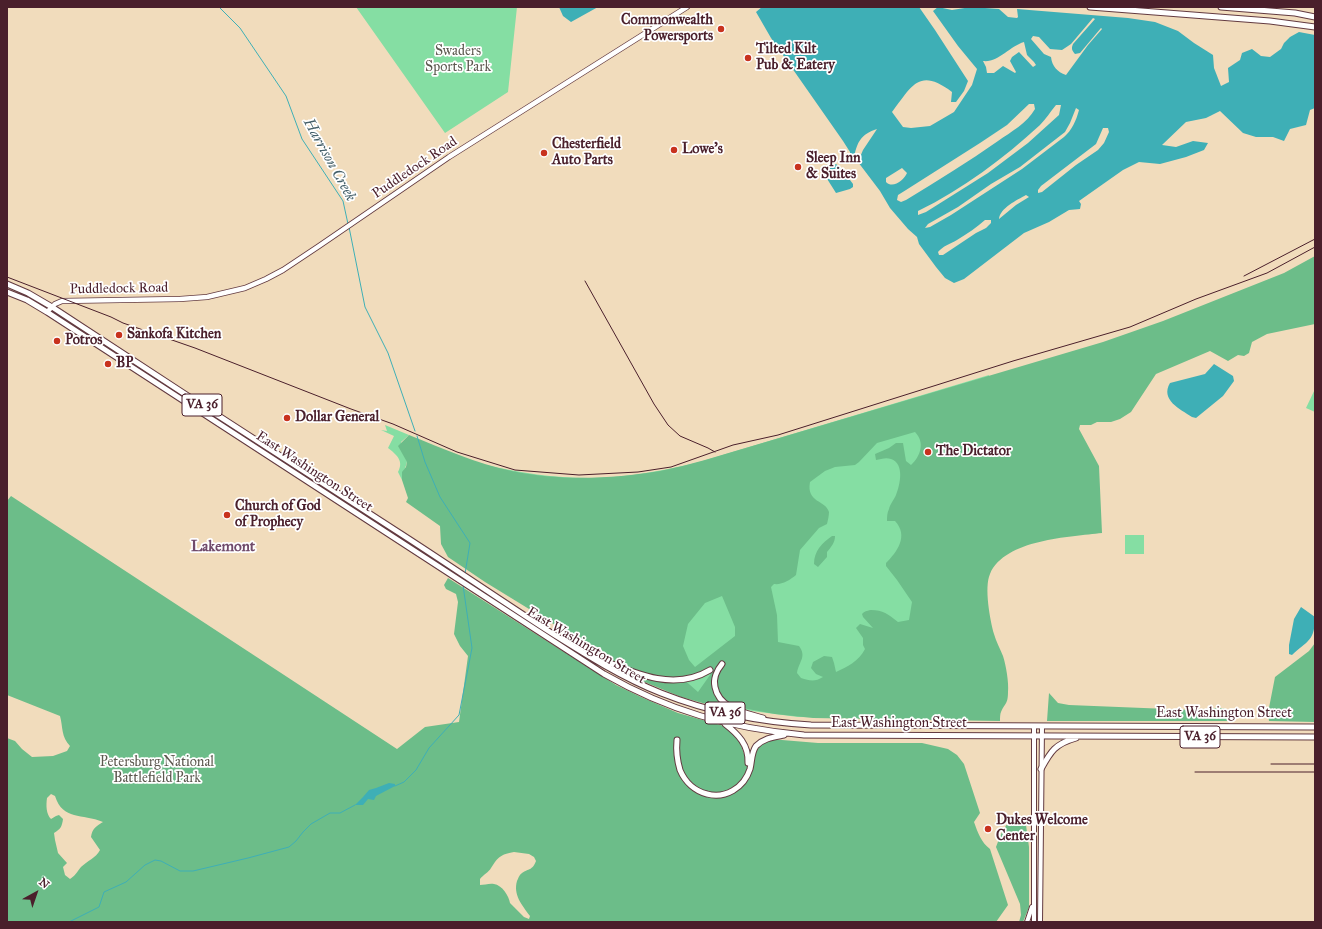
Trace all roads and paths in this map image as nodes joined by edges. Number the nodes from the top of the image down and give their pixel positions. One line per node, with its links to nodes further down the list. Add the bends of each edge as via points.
1 (687, 7): 8 (main road, Puddledock Road, via 455,153 276,274 257,283 207,297 68,300 58,302)
2 (1090, 7): 5 (main road)
3 (1221, 7): 4 (main road)
4 (1315, 17)
5 (1315, 27)
6 (7, 284): 8 (main road, East Washington Street / VA 36)
7 (7, 292): 9 (main road, East Washington Street / VA 36)
8 (52, 307): 9 (main road, Puddledock Road); 10 (main road, East Washington Street / VA 36)
9 (47, 312): 13 (main road, East Washington Street / VA 36, via 604,674 662,702)
10 (579, 650): 12 (main road, via 628,671 660,679 689,679); 14 (main road, East Washington Street / VA 36, via 629,679 674,698 720,712)
11 (722, 664): 14 (main road, via 716,673 714,684 722,701 740,711)
12 (710, 670)
13 (724, 723): 18 (main road, East Washington Street / VA 36); 18 (main road, via 743,740 748,759 743,777 730,789 711,792 700,789 692,782 684,772 679,740 677,760 681,772 686,780 701,792 718,795 732,791 744,781 750,770 753,751 760,743 772,737)
14 (782, 723): 15 (main road, East Washington Street / VA 36, via 830,726)
15 (1034, 726): 16 (main road, East Washington Street / VA 36); 19 (street)
16 (1042, 726): 17 (main road, East Washington Street / VA 36); 20 (street)
17 (1315, 727)
18 (791, 734): 19 (main road, East Washington Street / VA 36)
19 (1035, 736): 20 (main road, East Washington Street / VA 36); 24 (street)
20 (1041, 736): 21 (main road, East Washington Street / VA 36); 23 (street)
21 (1085, 736): 22 (main road, East Washington Street / VA 36); 23 (main road, via 1056,747)
22 (1315, 737)
23 (1041, 769): 25 (street)
24 (1034, 784): 25 (street); 26 (street)
25 (1041, 784): 29 (street)
26 (1034, 900): 27 (street); 28 (street)
27 (1027, 922)
28 (1034, 922)
29 (1041, 922)

